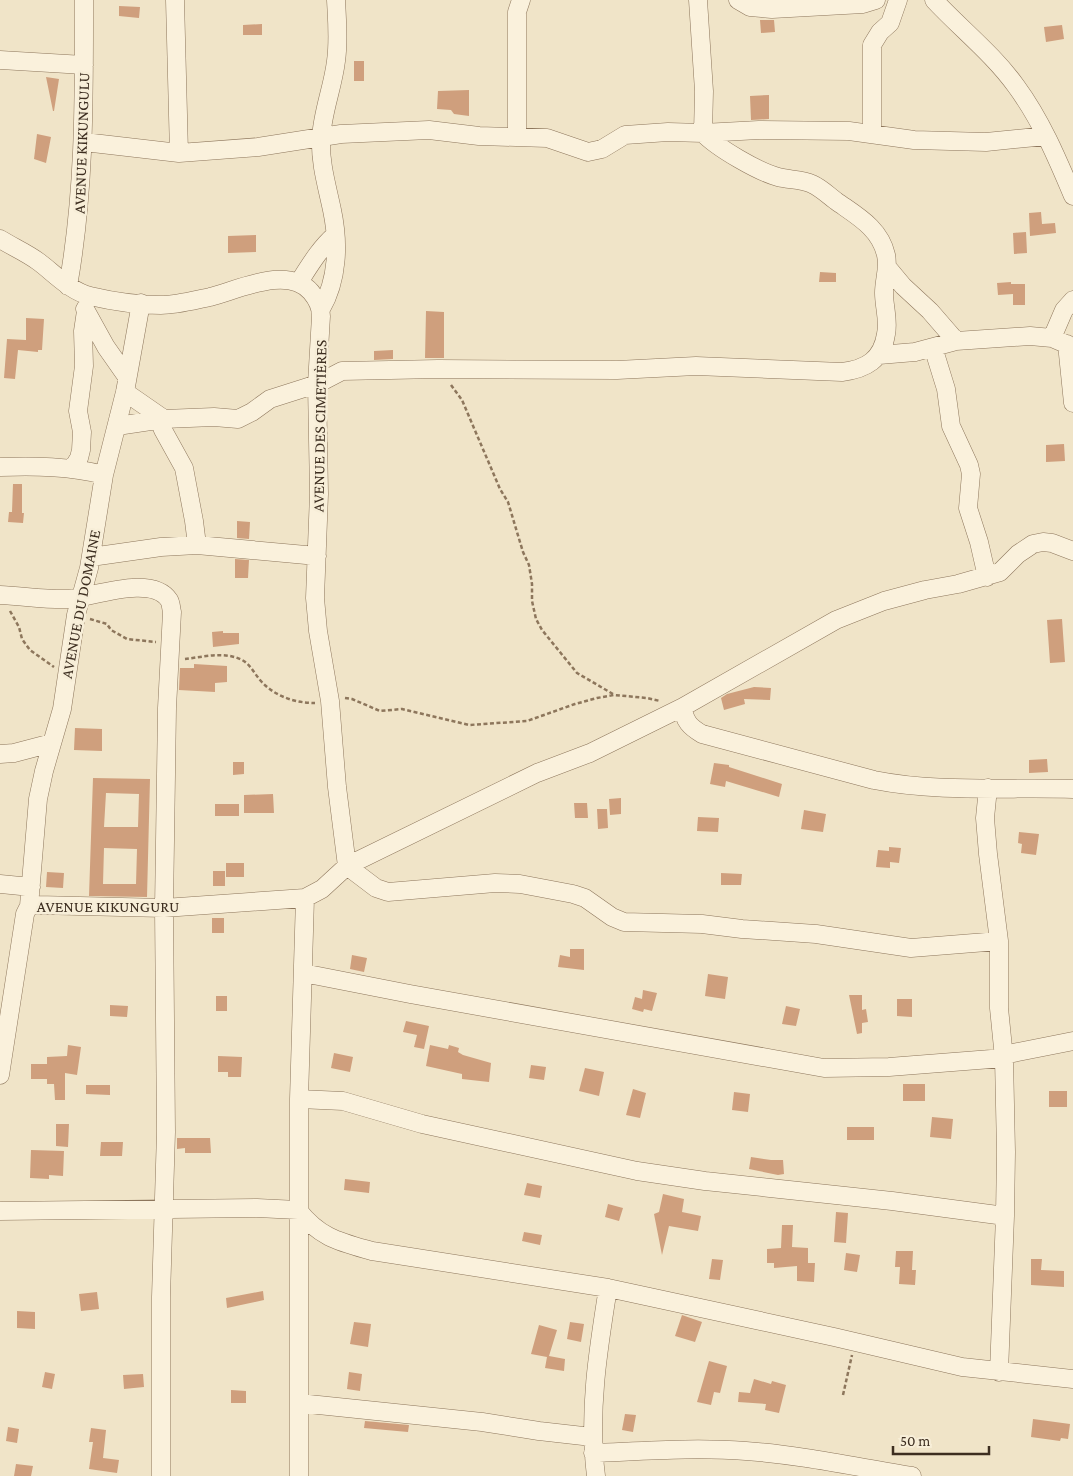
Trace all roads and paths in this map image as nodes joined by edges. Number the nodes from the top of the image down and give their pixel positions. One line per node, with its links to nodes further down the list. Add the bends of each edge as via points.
1 (84, 0): 11 (street, AVENUE KIKUNGULU)
2 (175, 0): 18 (street)
3 (336, 0): 16 (street, via 336,61)
4 (520, 0): 15 (street, via 517,12)
5 (698, 0): 12 (street)
6 (738, 0): 7 (street, via 750,7 772,9 863,4)
7 (876, 0)
8 (898, 0): 13 (street, via 890,23 872,44)
9 (941, 3): 14 (street, via 1015,84)
10 (0, 60): 11 (street)
11 (84, 65): 17 (street, AVENUE KIKUNGULU)
12 (704, 133): 13 (street, via 848,131); 15 (street, via 625,135 602,149 588,152 547,138); 24 (street, via 717,145 776,177 809,182 821,188 869,224 882,243)
13 (872, 134): 14 (street, via 914,140 986,142)
14 (1046, 136): 19 (street)
15 (517, 137): 16 (street, via 429,130 341,134)
16 (321, 138): 18 (street); 20 (street, via 325,185)
17 (84, 142): 18 (street); 22 (street, AVENUE KIKUNGULU)
18 (179, 153)
19 (1073, 196)
20 (335, 235): 25 (street); 29 (street, via 333,281)
21 (0, 239): 23 (street)
22 (73, 256): 23 (street); 26 (street, AVENUE KIKUNGULU)
23 (39, 262): 26 (street)
24 (888, 268): 31 (street); 34 (street, via 884,295 888,323)
25 (299, 282): 28 (street, via 263,281 201,298 162,305); 29 (street, via 316,297)
26 (73, 289): 28 (street, via 89,296); 30 (street)
27 (1073, 300): 32 (street, via 1064,310)
28 (142, 304): 38 (street, AVENUE DU DOMAINE)
29 (321, 309): 35 (street, AVENUE DES CIMETIÈRES)
30 (86, 311): 38 (street); 44 (street, via 78,411 81,450)
31 (956, 341): 32 (street, via 1030,336); 33 (street)
32 (1064, 343): 40 (street)
33 (933, 347): 34 (street); 50 (street, via 946,389 954,436 969,465 968,508)
34 (879, 355): 36 (street, via 857,370 842,372 696,366 617,370)
35 (319, 358): 37 (street); 39 (street, AVENUE DES CIMETIÈRES)
36 (438, 368): 37 (street); 56 (path, via 462,400 508,502 528,565 536,619 578,673)
37 (342, 371): 39 (street)
38 (126, 384): 41 (street); 42 (street, AVENUE DU DOMAINE)
39 (316, 384): 41 (street, via 270,399 238,419); 48 (street, AVENUE DES CIMETIÈRES)
40 (1073, 403)
41 (164, 419): 42 (street); 46 (street, via 162,430 182,463 188,483)
42 (117, 426): 45 (street, AVENUE DU DOMAINE)
43 (0, 467): 44 (street)
44 (72, 469): 45 (street)
45 (104, 475): 49 (street, AVENUE DU DOMAINE)
46 (197, 546): 48 (street); 49 (street)
47 (1073, 551): 50 (street, AVENUE KIKUNGURU, via 1052,543 1033,544 1000,572)
48 (318, 556): 57 (street, AVENUE DES CIMETIÈRES, via 315,598)
49 (91, 557): 51 (street, AVENUE DU DOMAINE)
50 (987, 576): 58 (street, AVENUE KIKUNGURU, via 884,601 836,620)
51 (82, 596): 52 (street); 53 (street, AVENUE DU DOMAINE); 54 (street, via 132,588 154,590 170,601)
52 (4, 601): 55 (path, via 30,650)
53 (76, 615): 54 (path, via 101,621 127,639); 55 (street, AVENUE DU DOMAINE)
54 (170, 643): 57 (path, via 177,657 183,659 215,655 242,660 269,688 289,700 304,703); 68 (street)
55 (66, 676): 59 (street, AVENUE DU DOMAINE, via 62,709)
56 (614, 695): 57 (path, via 575,704 527,721 469,725 402,709 380,711 352,699); 58 (path, via 647,698)
57 (330, 701): 63 (street, AVENUE DES CIMETIÈRES)
58 (684, 707): 61 (street, via 684,718 691,727 714,738 901,786); 63 (street, AVENUE KIKUNGURU, via 590,753 537,773)
59 (52, 743): 60 (street); 65 (street, AVENUE DU DOMAINE, via 38,799)
60 (0, 754)
61 (988, 788): 62 (street); 69 (street, via 988,854)
62 (1073, 789)
63 (347, 866): 66 (street, AVENUE KIKUNGURU, via 322,889); 69 (street, via 376,888 388,892 508,883 564,892 585,898 624,922 702,924 816,934 911,948)
64 (0, 884): 65 (street)
65 (31, 887): 67 (street, AVENUE DU DOMAINE)
66 (306, 898): 68 (street, AVENUE KIKUNGURU); 70 (street)
67 (29, 906): 68 (street, AVENUE KIKUNGURU); 71 (street, AVENUE KIKUNGURU)
68 (164, 908): 76 (street)
69 (999, 941): 73 (street)
70 (303, 973): 73 (street, via 824,1068 898,1066); 75 (street)
71 (3, 1028): 74 (street, AVENUE KIKUNGURU)
72 (1073, 1041): 73 (street)
73 (1003, 1057): 79 (street)
74 (0, 1075)
75 (299, 1099): 77 (street); 79 (street, via 343,1101 422,1124 637,1171)
76 (164, 1210): 77 (street); 78 (street); 87 (street)
77 (298, 1210): 80 (street, via 324,1235 372,1251); 85 (street)
78 (0, 1211)
79 (1006, 1216): 82 (street)
80 (608, 1288): 81 (street); 86 (street, via 597,1357)
81 (856, 1342): 82 (street, via 962,1367); 84 (path)
82 (1000, 1372): 83 (street)
83 (1073, 1379)
84 (843, 1395)
85 (299, 1402): 86 (street, via 482,1422); 88 (street)
86 (593, 1445): 89 (street); 90 (street, via 745,1451 814,1458)
87 (161, 1476)
88 (299, 1476)
89 (596, 1476)
90 (912, 1476)

